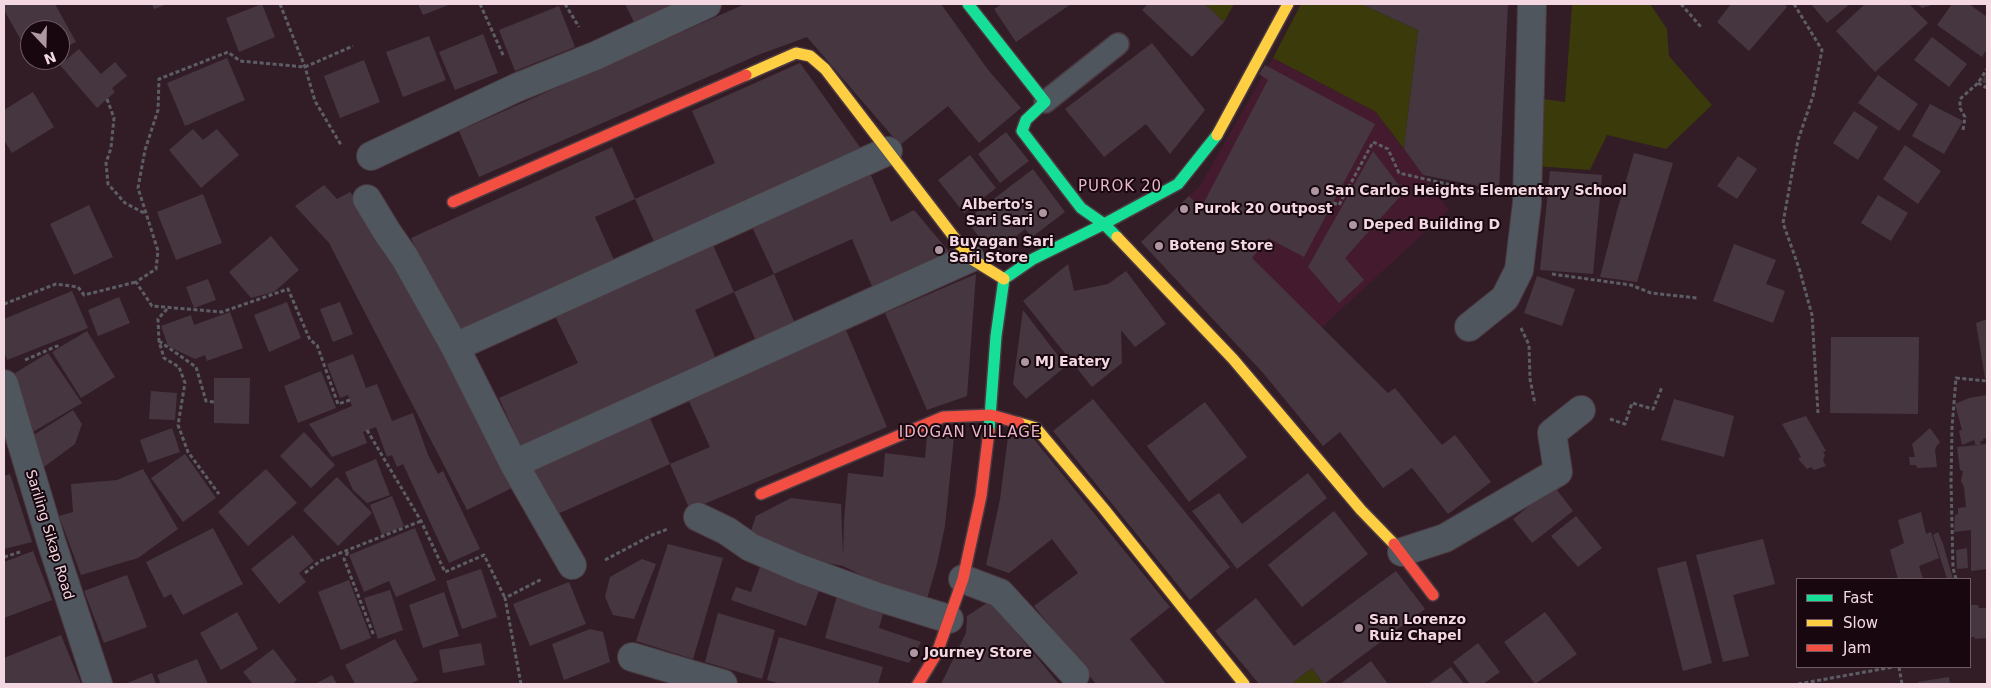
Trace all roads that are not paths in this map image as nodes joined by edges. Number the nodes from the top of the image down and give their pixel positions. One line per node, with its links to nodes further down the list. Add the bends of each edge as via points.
1 (707, 4): 8 (street)
2 (968, 4): 6 (street)
3 (1288, 4): 11 (street, via 1220,131 1178,184)
4 (1532, 4): 14 (street, via 1527,203 1519,270 1505,298)
5 (1118, 44): 6 (lane)
6 (1045, 102): 11 (street, via 1026,120 1022,131 1081,208)
7 (888, 150): 10 (street, via 824,69 810,56 796,53); 12 (street); 15 (street)
8 (371, 156)
9 (366, 199): 15 (street, via 405,258)
10 (453, 202)
11 (1104, 224): 13 (street, via 1033,259); 22 (street, via 1233,360 1361,510)
12 (970, 258): 13 (street); 19 (street)
13 (1004, 279): 18 (street)
14 (1469, 327)
15 (455, 347): 19 (street)
16 (4, 384): 29 (street, Sariling Sikap Road)
17 (1581, 410): 22 (street, via 1552,433 1558,472 1445,538)
18 (991, 414): 20 (street, via 943,417); 24 (street, via 981,496); 32 (street, via 1036,428)
19 (514, 464): 23 (street)
20 (761, 494)
21 (698, 517): 26 (street, via 727,531 750,548 875,596)
22 (1402, 552): 25 (street)
23 (572, 564)
24 (963, 579): 26 (street); 28 (street, via 1000,593)
25 (1433, 595)
26 (949, 619): 31 (street, via 937,653)
27 (632, 657): 30 (street)
28 (1075, 675)
29 (98, 684)
30 (723, 684)
31 (918, 684)
32 (1244, 684)

